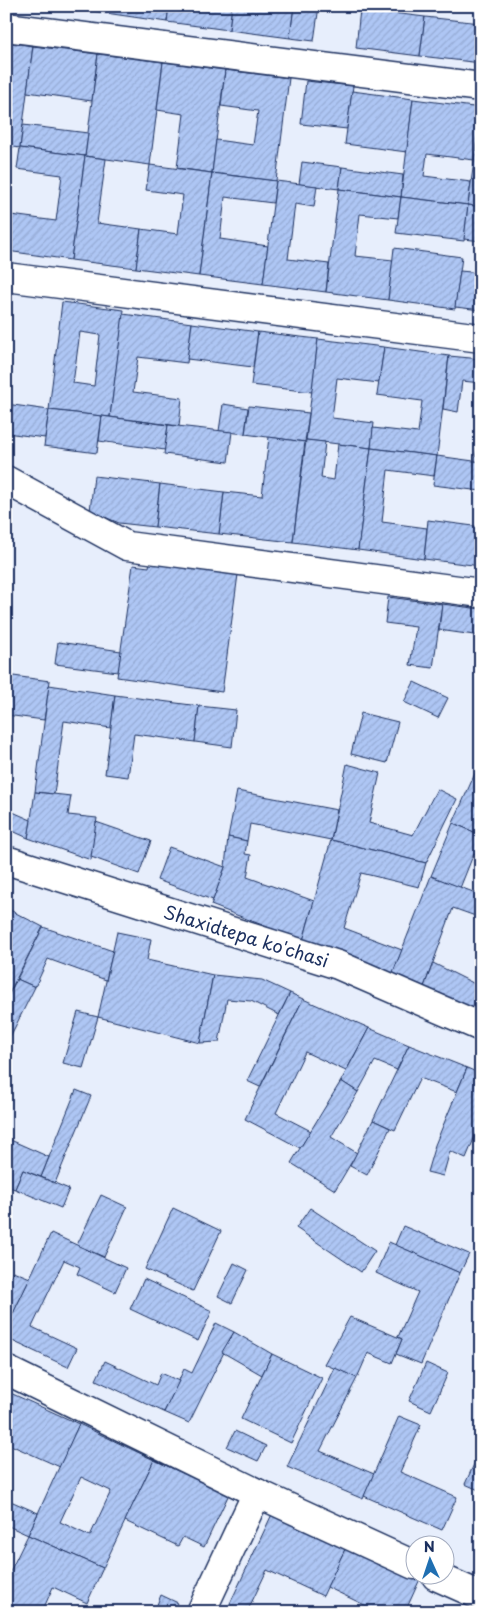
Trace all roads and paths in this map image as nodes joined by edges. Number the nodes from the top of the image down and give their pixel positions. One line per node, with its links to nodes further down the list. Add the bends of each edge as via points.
1 (6, 26): 2 (street)
2 (481, 87)
3 (6, 276): 4 (street)
4 (481, 338)
5 (6, 480): 6 (street, via 127,546)
6 (481, 593)
7 (6, 860): 8 (street, Shaxidtepa ko'chasi, via 338,965)
8 (481, 1028)
9 (6, 1370): 10 (street)
10 (257, 1493): 11 (street); 14 (street)
11 (404, 1560)
12 (454, 1584): 13 (street)
13 (481, 1596)
14 (201, 1612)

